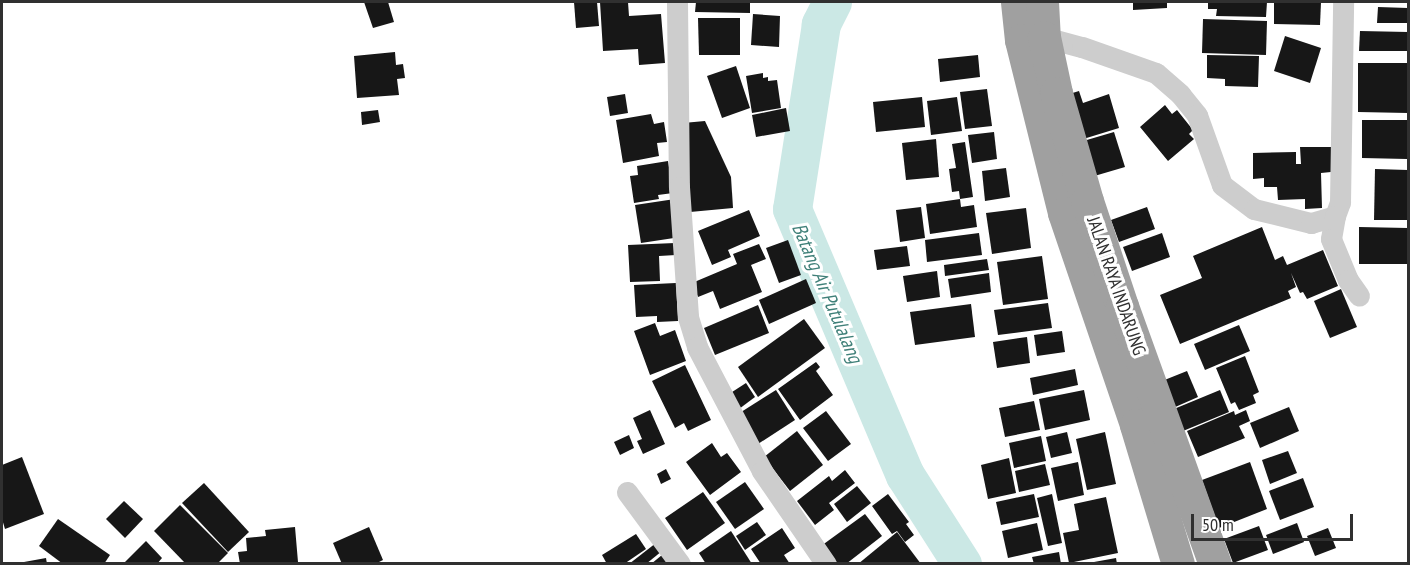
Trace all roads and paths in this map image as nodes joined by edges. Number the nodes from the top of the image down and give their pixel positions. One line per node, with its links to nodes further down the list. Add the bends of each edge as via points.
1 (677, 2): 11 (street, via 679,187 688,317 697,347 762,471)
2 (1017, 2): 5 (highway, JALAN RAYA INDARUNG)
3 (1042, 2): 5 (highway, JALAN RAYA INDARUNG)
4 (1343, 2): 6 (street, via 1340,202)
5 (1033, 39): 6 (street, via 1111,56 1156,73 1197,115 1222,185 1254,209 1311,223); 8 (highway, JALAN RAYA INDARUNG, via 1064,213)
6 (1335, 216): 7 (street, via 1331,239)
7 (1359, 296)
8 (1110, 310): 12 (highway, JALAN RAYA INDARUNG); 13 (highway, JALAN RAYA INDARUNG)
9 (627, 492): 10 (street)
10 (680, 564)
11 (826, 564)
12 (1178, 564)
13 (1215, 564)

